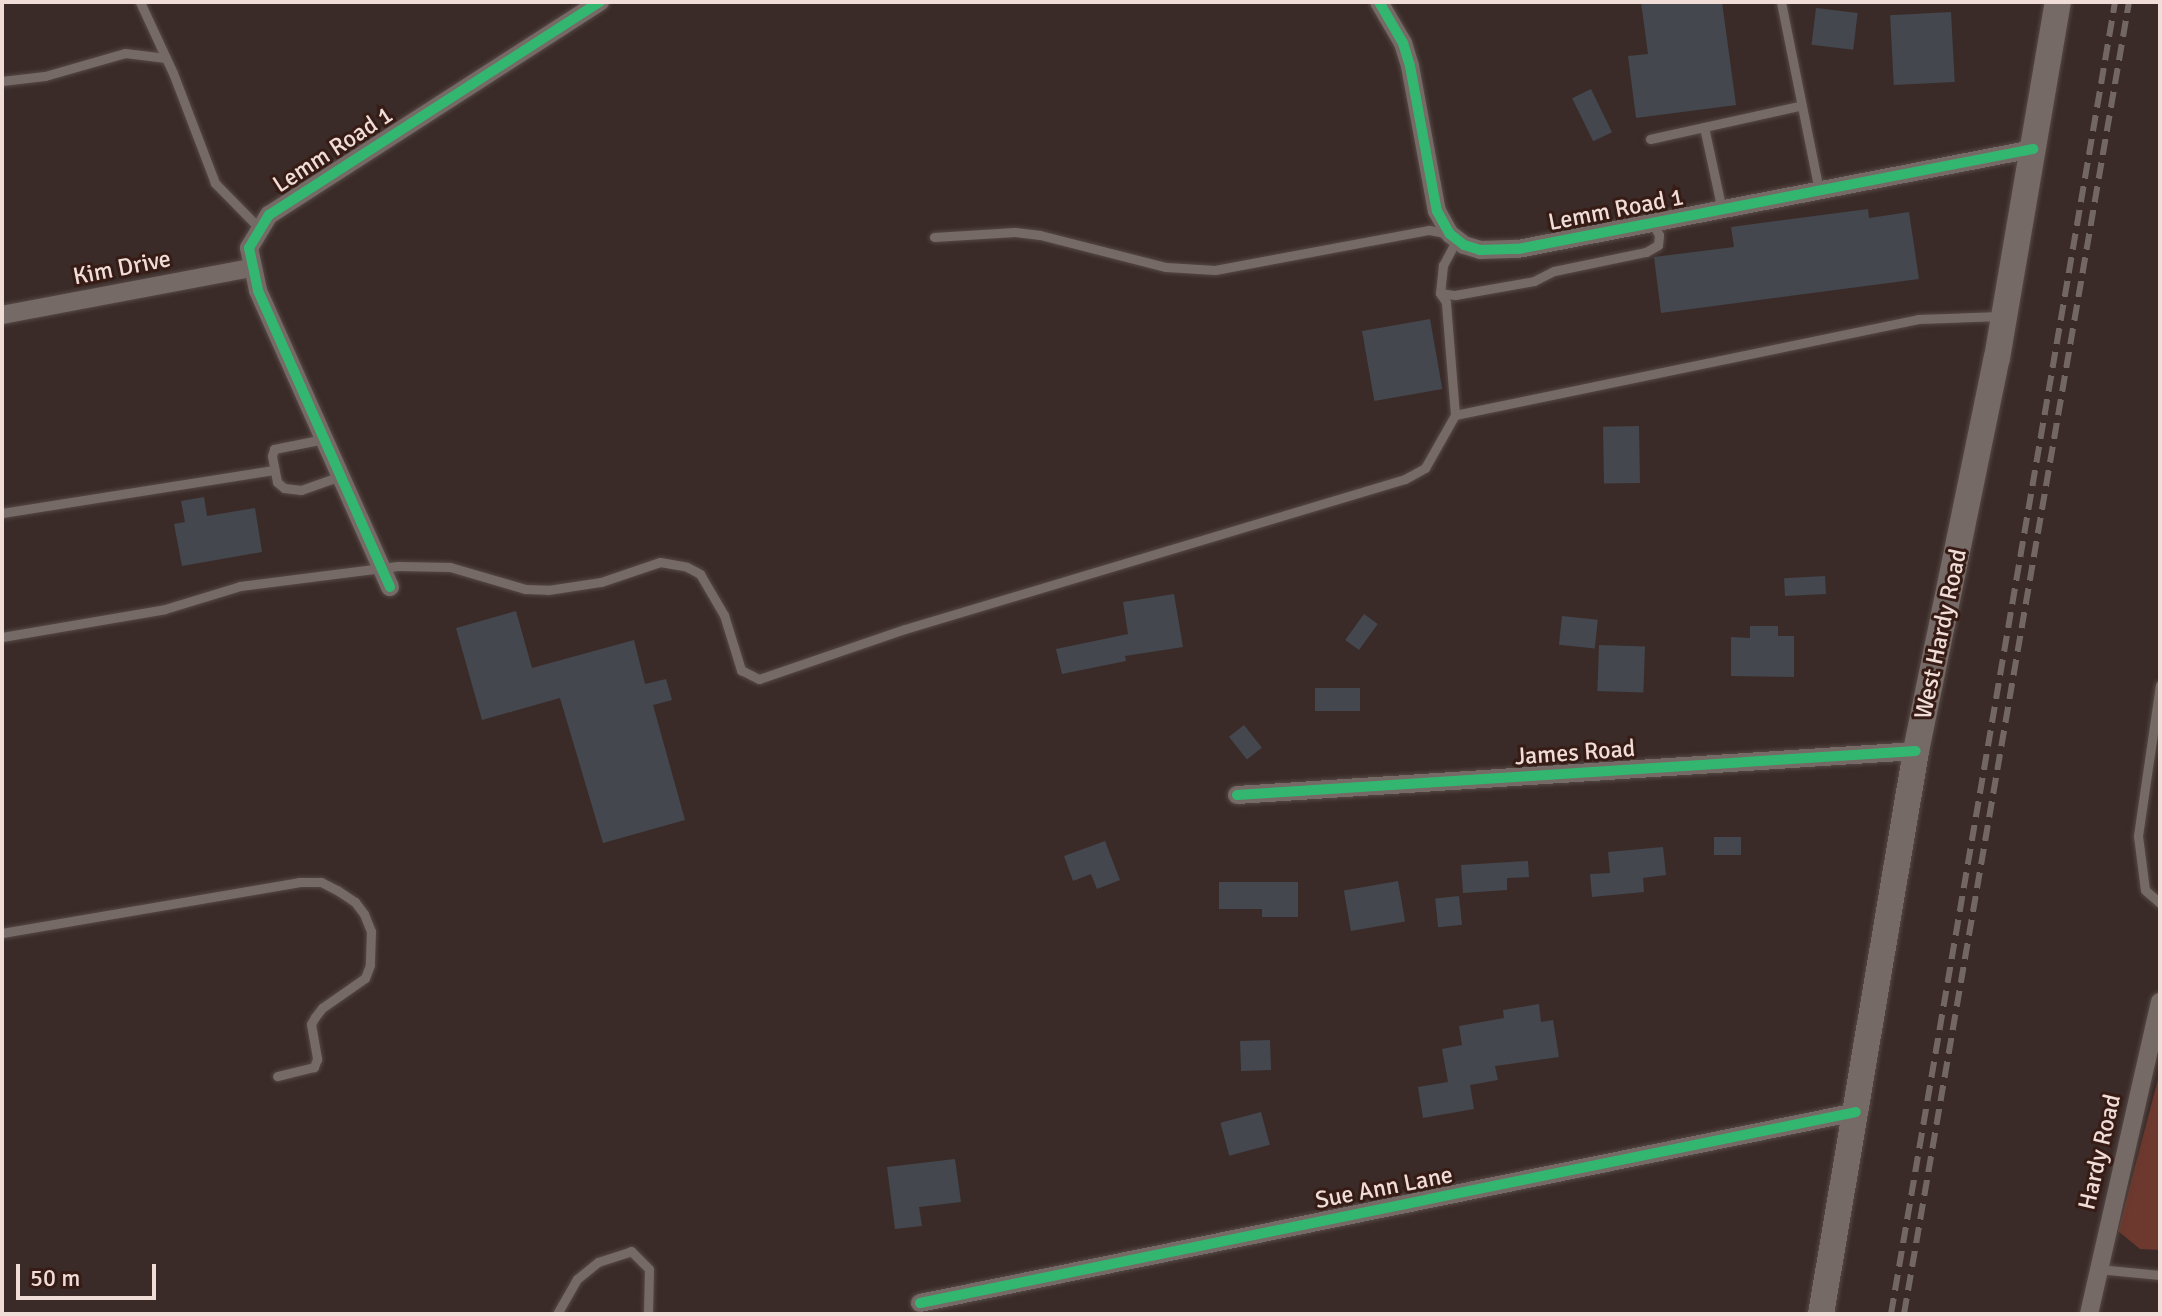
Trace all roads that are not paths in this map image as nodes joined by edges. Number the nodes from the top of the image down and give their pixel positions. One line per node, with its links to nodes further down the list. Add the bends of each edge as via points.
1 (140, 2): 6 (lane)
2 (600, 2): 15 (street, Lemm Road 1, via 269,215)
3 (1379, 2): 17 (street, via 1406,55 1437,211)
4 (1781, 2): 8 (lane)
5 (2058, 2): 11 (main road, West Hardy Road)
6 (166, 58): 7 (lane, via 125,53 45,76); 15 (lane, via 215,183)
7 (2, 81)
8 (1799, 106): 9 (lane); 12 (lane)
9 (1704, 127): 10 (lane); 13 (lane)
10 (1650, 139)
11 (2033, 149): 12 (street, Lemm Road 1); 21 (main road, West Hardy Road)
12 (1819, 190): 13 (street, Lemm Road 1)
13 (1722, 210): 14 (street, Lemm Road 1)
14 (1653, 224): 17 (street, Lemm Road 1, via 1518,249 1480,250); 19 (lane, via 1658,245 1646,252 1554,271 1534,281)
15 (260, 229): 18 (street, via 249,248)
16 (934, 237): 17 (lane, via 1015,232 1166,267 1215,270 1429,230)
17 (1454, 237): 19 (lane)
18 (251, 268): 20 (street, Kim Drive); 23 (street)
19 (1440, 293): 22 (lane, via 1446,302)
20 (2, 315)
21 (2004, 316): 22 (lane, via 1918,319); 30 (main road, West Hardy Road)
22 (1455, 415): 27 (lane, via 1425,468 1405,479 905,629 759,679 741,670 724,615 700,574 687,567 660,562 601,582 548,590 525,589 450,567 398,566)
23 (324, 439): 24 (lane, via 274,449); 25 (street)
24 (274, 470): 25 (lane, via 284,488 301,490); 26 (lane)
25 (341, 476): 27 (street)
26 (2, 513)
27 (386, 578): 28 (lane, via 240,586 165,609)
28 (2, 637)
29 (2160, 685): 32 (lane, via 2138,836 2145,890)
30 (1916, 751): 31 (street, James Road); 36 (main road, West Hardy Road)
31 (1237, 795)
32 (2160, 903)
33 (2, 933): 35 (lane, via 299,882 321,882 337,890 364,914 371,931 370,965 365,978 322,1008 311,1024 314,1067)
34 (2160, 1002): 37 (street, Hardy Road)
35 (277, 1076)
36 (1856, 1112): 39 (street, Sue Ann Lane); 42 (main road, West Hardy Road)
37 (2098, 1269): 38 (lane); 43 (street, Hardy Road)
38 (2160, 1275)
39 (920, 1303)
40 (557, 1314): 41 (lane, via 577,1279 598,1262 631,1251 649,1269)
41 (648, 1314)
42 (1821, 1314)
43 (2089, 1314)

